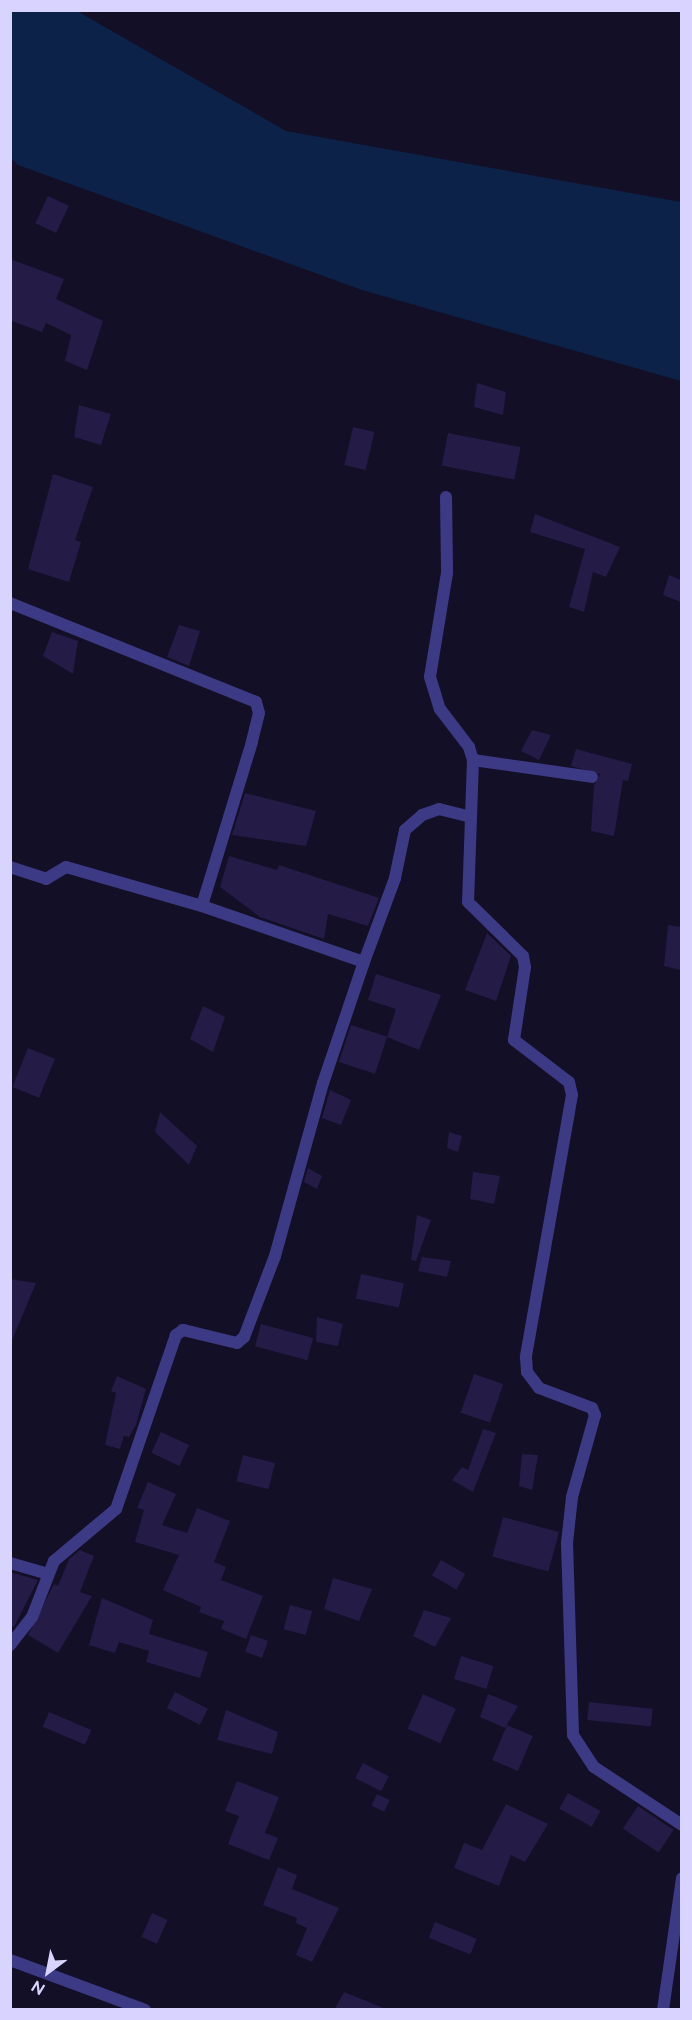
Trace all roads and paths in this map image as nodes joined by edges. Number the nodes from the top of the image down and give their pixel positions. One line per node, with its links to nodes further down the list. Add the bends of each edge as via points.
1 (446, 497): 3 (street, via 447,573 432,655 431,691)
2 (10, 603): 7 (street, via 256,702 259,713 252,742)
3 (473, 760): 4 (street); 5 (street)
4 (592, 777)
5 (471, 817): 8 (street, via 439,809 422,815 405,830 395,878); 12 (street, via 468,902 515,946 525,967 514,1040 569,1082 572,1095 526,1357 527,1372 539,1388 592,1408 595,1415 572,1497 567,1543 573,1735 594,1767)
6 (10, 867): 7 (street, via 46,879 66,867)
7 (202, 906): 8 (street)
8 (364, 962): 10 (street, via 323,1083 275,1256 244,1337 237,1343 183,1330 176,1335 116,1509 54,1561)
9 (10, 1563): 10 (street)
10 (48, 1574): 11 (street, via 32,1617)
11 (10, 1645)
12 (681, 1825)
13 (681, 1878): 16 (street)
14 (10, 1960): 15 (street)
15 (145, 2010)
16 (663, 2010)

